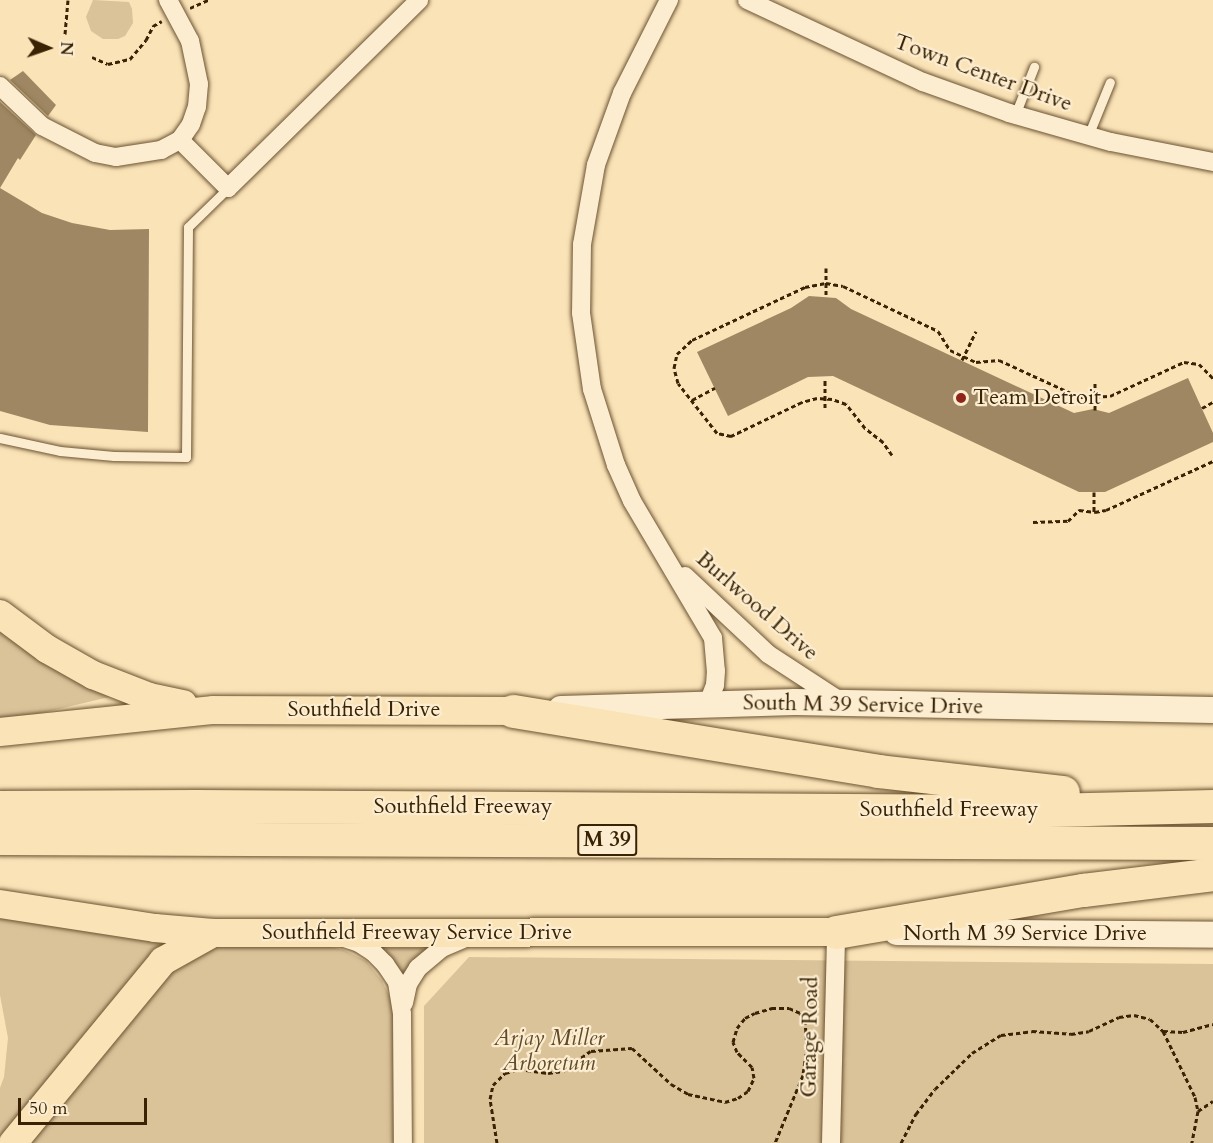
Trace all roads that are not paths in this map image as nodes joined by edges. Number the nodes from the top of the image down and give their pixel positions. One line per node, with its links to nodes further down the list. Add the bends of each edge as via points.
1 (419, 0): 12 (street)
2 (669, 0): 14 (street, Burlwood Drive, via 622,93 605,137 588,204 580,274 585,353 602,428 632,501)
3 (747, 0): 8 (street, Town Center Drive, via 923,82)
4 (168, 9): 10 (street, via 190,41 199,84 197,107)
5 (1034, 67): 8 (lane)
6 (1110, 82): 9 (lane)
7 (0, 86): 10 (street, via 42,126 95,153 138,156)
8 (1015, 115): 9 (street, Town Center Drive)
9 (1088, 136): 11 (street, Town Center Drive)
10 (180, 140): 12 (street)
11 (1213, 162)
12 (228, 188): 13 (lane, via 188,227 186,457 60,452)
13 (0, 438)
14 (670, 562): 16 (street, Burlwood Drive, via 713,638 715,685); 17 (street, Burlwood Drive, via 768,654)
15 (0, 615): 18 (main road, via 47,649 93,675 149,698)
16 (708, 703): 17 (main road, South M 39 Service Drive); 20 (main road, South M 39 Service Drive)
17 (843, 703): 19 (main road, South M 39 Service Drive)
18 (214, 710): 20 (main road, Southfield Drive); 21 (main road)
19 (1213, 710)
20 (513, 711): 22 (highway, via 933,778)
21 (0, 732)
22 (1211, 806): 23 (highway, Southfield Freeway / M 39, via 1006,811)
23 (0, 807)
24 (0, 837): 25 (highway, Southfield Freeway / M 39)
25 (1213, 843)
26 (1213, 874): 28 (highway, via 1083,890)
27 (0, 904): 29 (main road, Southfield Freeway Service Drive)
28 (836, 932): 31 (main road, Southfield Freeway Service Drive); 32 (main road, North M 39 Service Drive); 36 (street, Garage Road)
29 (213, 933): 30 (main road, Southfield Freeway Service Drive); 34 (main road, via 163,961)
30 (328, 933): 31 (main road, Southfield Freeway Service Drive); 33 (street, via 359,943 385,964 397,982)
31 (477, 933): 33 (street, via 442,948 418,968 408,984)
32 (1213, 935)
33 (402, 1014): 35 (street)
34 (13, 1143)
35 (403, 1143)
36 (831, 1143)

